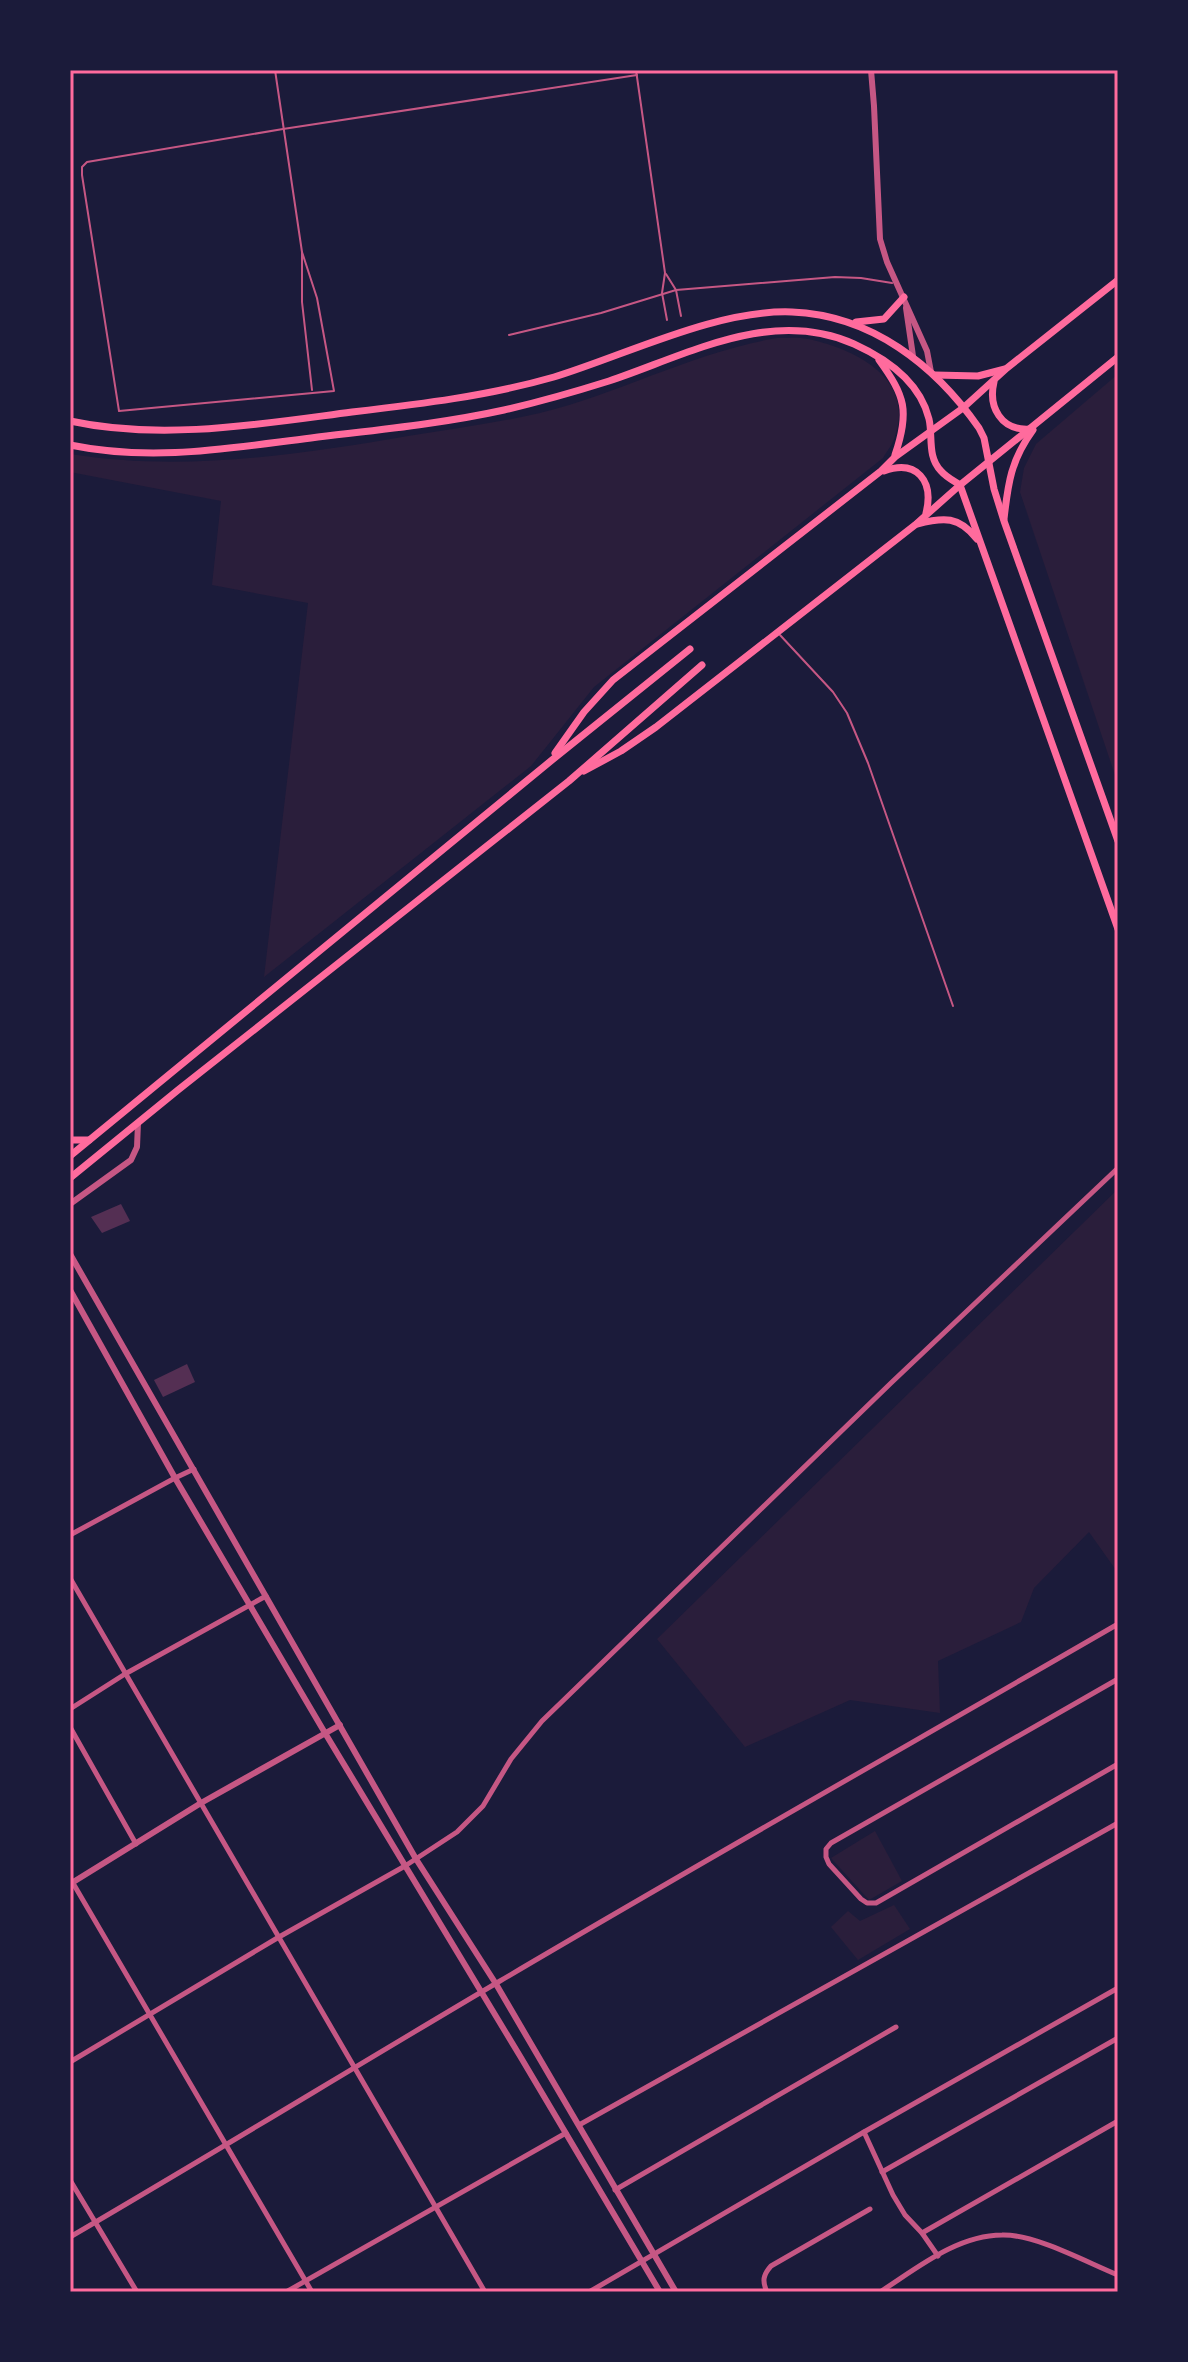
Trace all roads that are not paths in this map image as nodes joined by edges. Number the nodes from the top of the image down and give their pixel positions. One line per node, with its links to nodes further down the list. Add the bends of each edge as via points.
1 (275, 70): 5 (lane)
2 (636, 70): 4 (lane)
3 (871, 70): 9 (street, via 879,231)
4 (637, 75): 5 (lane); 7 (lane)
5 (283, 129): 6 (lane); 23 (lane, via 90,161 81,170 119,411)
6 (302, 252): 23 (lane); 23 (lane, via 317,298 334,391)
7 (665, 273): 10 (lane); 11 (lane)
8 (1118, 280): 20 (main road)
9 (897, 284): 10 (lane, via 835,277); 12 (street)
10 (676, 290): 11 (lane); 13 (lane)
11 (662, 293): 14 (lane); 16 (lane)
12 (904, 299): 15 (main road, via 884,319); 18 (street); 21 (street)
13 (681, 316)
14 (667, 320)
15 (850, 322): 18 (main road); 25 (main road, via 799,312 754,314 510,388 448,400 222,427 139,430)
16 (509, 335)
17 (875, 355): 28 (main road, via 909,380 925,407); 29 (main road, via 815,333 764,332 708,344 563,395 462,418 192,453); 30 (main road, via 904,401 903,433)
18 (913, 356): 21 (main road)
19 (1118, 357): 26 (main road)
20 (1007, 368): 21 (main road, via 978,376); 22 (main road)
21 (933, 374): 24 (main road)
22 (994, 380): 24 (main road); 27 (main road, via 996,413 1011,427)
23 (312, 393)
24 (963, 408): 28 (main road); 31 (main road, via 979,428)
25 (70, 421)
26 (1038, 423): 27 (main road); 35 (main road, via 1012,467)
27 (1030, 428): 31 (main road)
28 (930, 432): 30 (main road); 33 (main road, via 938,468)
29 (70, 445)
30 (895, 457): 32 (main road)
31 (989, 463): 33 (main road); 35 (main road)
32 (881, 471): 34 (main road, via 901,467 921,476 928,490); 41 (main road, via 613,680 576,721)
33 (960, 485): 34 (main road); 37 (main road)
34 (925, 515): 36 (main road)
35 (1004, 521): 43 (main road)
36 (915, 525): 37 (main road, via 957,522); 38 (main road)
37 (984, 551): 44 (main road)
38 (777, 631): 42 (main road, via 638,740); 45 (lane, via 847,713)
39 (690, 649): 41 (main road)
40 (702, 665): 42 (main road)
41 (552, 760): 48 (main road)
42 (569, 781): 46 (main road)
43 (1118, 841)
44 (1118, 929)
45 (953, 1006)
46 (138, 1123): 50 (main road); 54 (street, via 131,1160)
47 (70, 1140): 48 (main road)
48 (89, 1140): 49 (main road)
49 (70, 1156)
50 (92, 1160): 52 (main road); 53 (main road)
51 (1118, 1168): 74 (street, via 542,1721 474,1817)
52 (70, 1178)
53 (70, 1185)
54 (70, 1204)
55 (70, 1254): 57 (street)
56 (70, 1290): 58 (street)
57 (194, 1469): 58 (street); 61 (street)
58 (175, 1478): 59 (street); 62 (street)
59 (70, 1535)
60 (70, 1578): 64 (street)
61 (266, 1596): 62 (street); 67 (street)
62 (250, 1604): 64 (street); 69 (street)
63 (1118, 1624): 78 (street)
64 (125, 1674): 66 (street); 71 (street)
65 (1118, 1679): 70 (street, via 831,1843 826,1857 863,1901 876,1903)
66 (70, 1709)
67 (340, 1725): 69 (street); 74 (street)
68 (70, 1727): 73 (street)
69 (325, 1733): 71 (street); 75 (street)
70 (1118, 1764)
71 (201, 1803): 73 (street); 77 (street)
72 (1118, 1823): 87 (street)
73 (136, 1844): 76 (street)
74 (416, 1859): 75 (street); 78 (street)
75 (405, 1866): 77 (street); 80 (street)
76 (71, 1881): 81 (street)
77 (279, 1937): 81 (street); 85 (street)
78 (496, 1984): 80 (street); 87 (street)
79 (1118, 1988): 88 (street)
80 (481, 1993): 85 (street); 89 (street)
81 (149, 2013): 84 (street); 90 (street)
82 (896, 2027): 93 (street)
83 (1118, 2038): 91 (street)
84 (70, 2062)
85 (354, 2069): 90 (street); 94 (street)
86 (1118, 2121): 97 (street)
87 (579, 2125): 93 (street)
88 (864, 2132): 91 (street); 99 (street)
89 (566, 2133): 94 (street); 101 (street)
90 (227, 2146): 96 (street); 103 (street)
91 (882, 2172): 97 (street, via 905,2215)
92 (70, 2180): 96 (street)
93 (615, 2190): 99 (street)
94 (436, 2207): 103 (street); 107 (street)
95 (870, 2209): 111 (street, via 771,2266 763,2281)
96 (95, 2223): 98 (street); 104 (street)
97 (922, 2233): 100 (street)
98 (70, 2237)
99 (653, 2255): 101 (street); 110 (street)
100 (938, 2256): 102 (street, via 1002,2235 1029,2239); 112 (street)
101 (642, 2262): 108 (street); 109 (street)
102 (1118, 2275)
103 (306, 2281): 105 (street); 106 (street)
104 (137, 2292)
105 (286, 2292)
106 (312, 2292)
107 (485, 2292)
108 (589, 2292)
109 (660, 2292)
110 (676, 2292)
111 (767, 2292)
112 (880, 2292)

